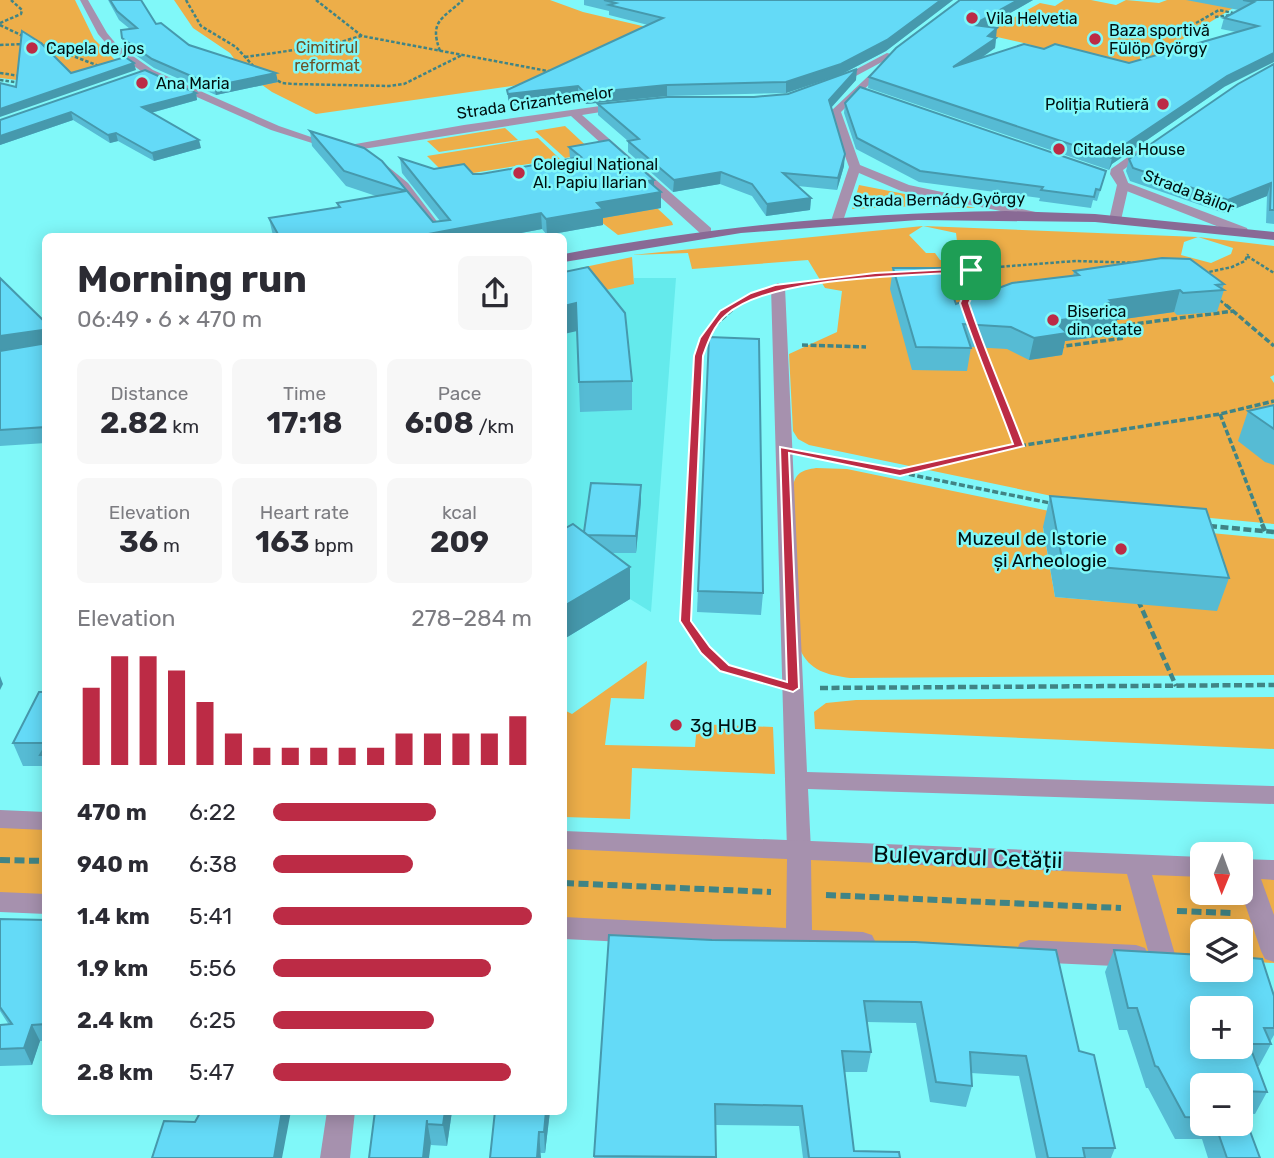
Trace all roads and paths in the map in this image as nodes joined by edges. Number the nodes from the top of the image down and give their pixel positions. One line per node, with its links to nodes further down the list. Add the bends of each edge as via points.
1 (11, 0): 8 (path, via 22,14)
2 (84, 0): 16 (street, via 114,47)
3 (186, 0): 14 (path, via 201,26)
4 (316, 0): 9 (path)
5 (463, 0): 12 (path, via 436,24 434,35)
6 (1215, 18): 7 (path, via 1237,15 1219,10)
7 (1196, 23)
8 (0, 24): 15 (path, via 94,68)
9 (362, 36): 12 (path); 14 (path)
10 (26, 44): 11 (path)
11 (0, 45)
12 (441, 51): 13 (path)
13 (462, 55): 14 (path, via 388,86 282,83); 18 (path)
14 (245, 57)
15 (104, 66)
16 (149, 72): 20 (street); 29 (street, via 275,128)
17 (0, 74): 19 (path)
18 (564, 74)
19 (25, 77)
20 (132, 78)
21 (0, 80): 22 (path)
22 (25, 84)
23 (825, 87): 24 (street, via 894,53)
24 (857, 89): 25 (street); 30 (street, via 836,111)
25 (874, 96)
26 (632, 105): 27 (street, Strada Crizantemelor)
27 (572, 112): 29 (street, Strada Crizantemelor); 37 (street)
28 (1162, 138): 32 (street, via 1117,169)
29 (344, 149): 38 (street, via 390,171)
30 (855, 167): 33 (street, via 905,188); 34 (street)
31 (1101, 173): 32 (street, Strada Băilor)
32 (1122, 183): 35 (street); 36 (street, Strada Băilor)
33 (1038, 216): 34 (main road, Strada Bernády György); 35 (main road, Strada Bernády György)
34 (838, 218): 37 (main road, Strada Bernády György)
35 (1115, 219): 36 (main road, Strada Bernády György)
36 (1242, 231): 39 (main road, Strada Bernády György)
37 (706, 232): 40 (main road, Strada Bernády György)
38 (440, 233)
39 (1274, 236)
40 (567, 257)
41 (1150, 264): 42 (path, via 1116,260)
42 (971, 270): 43 (path); 50 (path, via 972,287 964,303)
43 (938, 271)
44 (901, 273): 47 (path)
45 (1274, 273): 46 (path, via 1247,256 1232,267)
46 (1200, 274)
47 (778, 287): 56 (street); 72 (path, via 723,313 705,338 699,356 685,621 724,668)
48 (1209, 291): 49 (path)
49 (1235, 311): 52 (path); 58 (path)
50 (968, 314)
51 (1139, 317): 52 (path)
52 (1145, 323): 55 (path, via 1111,327 1124,338)
53 (975, 336): 62 (path)
54 (1076, 340): 55 (path)
55 (1080, 344): 59 (path)
56 (780, 345): 57 (path); 63 (street)
57 (866, 346)
58 (1274, 346)
59 (1054, 348)
60 (1274, 401): 61 (path)
61 (1220, 414): 62 (path); 67 (path)
62 (1019, 446): 64 (path)
63 (784, 449): 64 (path); 72 (street)
64 (900, 472): 65 (path)
65 (1061, 506)
66 (1197, 524): 67 (path)
67 (1265, 531): 68 (path)
68 (1274, 532)
69 (1133, 588): 71 (path)
70 (1274, 685): 71 (path)
71 (1175, 686): 72 (path)
72 (793, 688): 73 (street)
73 (796, 780): 74 (street); 78 (street)
74 (1274, 795)
75 (0, 820): 76 (street)
76 (42, 821)
77 (567, 840): 78 (street, Bulevardul Cetății)
78 (799, 850): 81 (street, Bulevardul Cetății); 95 (street)
79 (0, 860): 80 (path)
80 (42, 861)
81 (1138, 864): 82 (street, Bulevardul Cetății); 98 (street)
82 (1190, 866)
83 (1253, 869): 84 (street)
84 (1274, 870)
85 (567, 883): 86 (path)
86 (776, 892)
87 (811, 894): 91 (path)
88 (0, 902): 89 (street)
89 (42, 904)
90 (1253, 905): 100 (street)
91 (1126, 908)
92 (1172, 911): 93 (path)
93 (1241, 913)
94 (567, 928): 95 (street)
95 (799, 939): 96 (street)
96 (893, 944)
97 (1000, 950): 98 (street)
98 (1163, 958): 99 (street)
99 (1189, 959)
100 (1267, 959)
101 (340, 1115): 102 (street)
102 (335, 1158)

